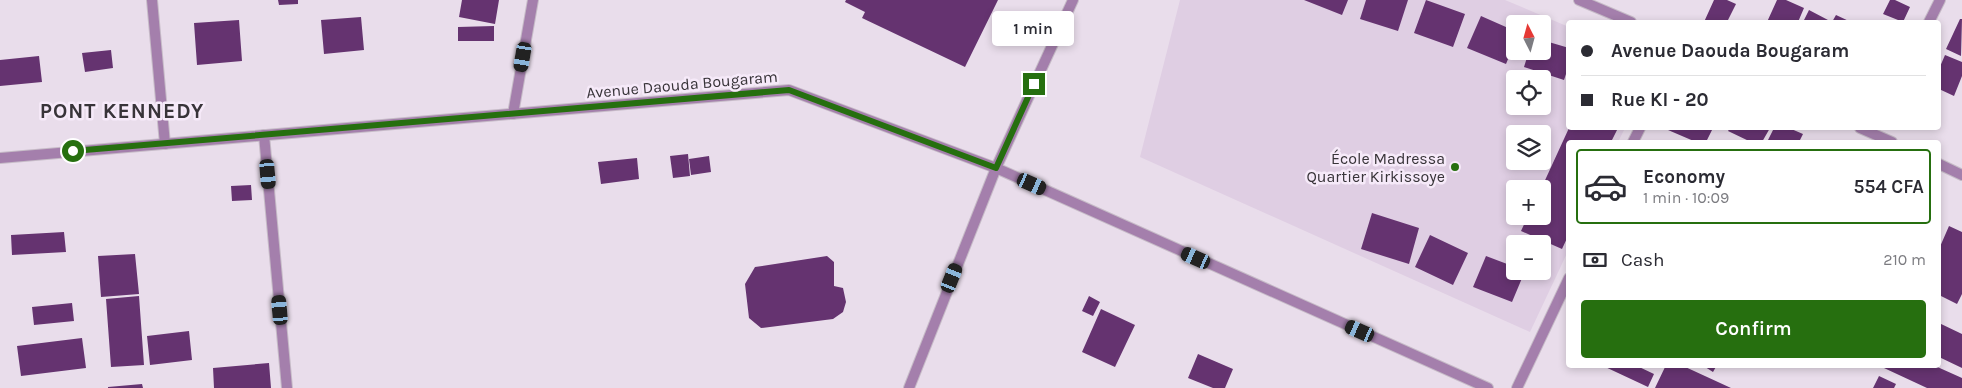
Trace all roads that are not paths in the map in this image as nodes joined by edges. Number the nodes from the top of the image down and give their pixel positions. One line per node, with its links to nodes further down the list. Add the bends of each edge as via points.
1 (152, 0): 12 (street)
2 (533, 0): 8 (street)
3 (1073, 0): 15 (street)
4 (1579, 0): 6 (street)
5 (1940, 0): 7 (street)
6 (1626, 20)
7 (1930, 20)
8 (513, 114): 10 (street, Avenue Daouda Bougaram); 15 (street, Avenue Daouda Bougaram, via 789,90)
9 (1879, 131): 11 (street)
10 (264, 135): 12 (street, Avenue Daouda Bougaram); 18 (street)
11 (1890, 140)
12 (165, 144): 13 (street, Avenue Daouda Bougaram)
13 (0, 158)
14 (1941, 165): 16 (street)
15 (996, 168): 19 (street); 20 (street, Avenue Daouda Bougaram)
16 (1962, 175)
17 (1566, 284): 21 (street)
18 (287, 388)
19 (909, 388)
20 (1488, 388)
21 (1517, 388)

